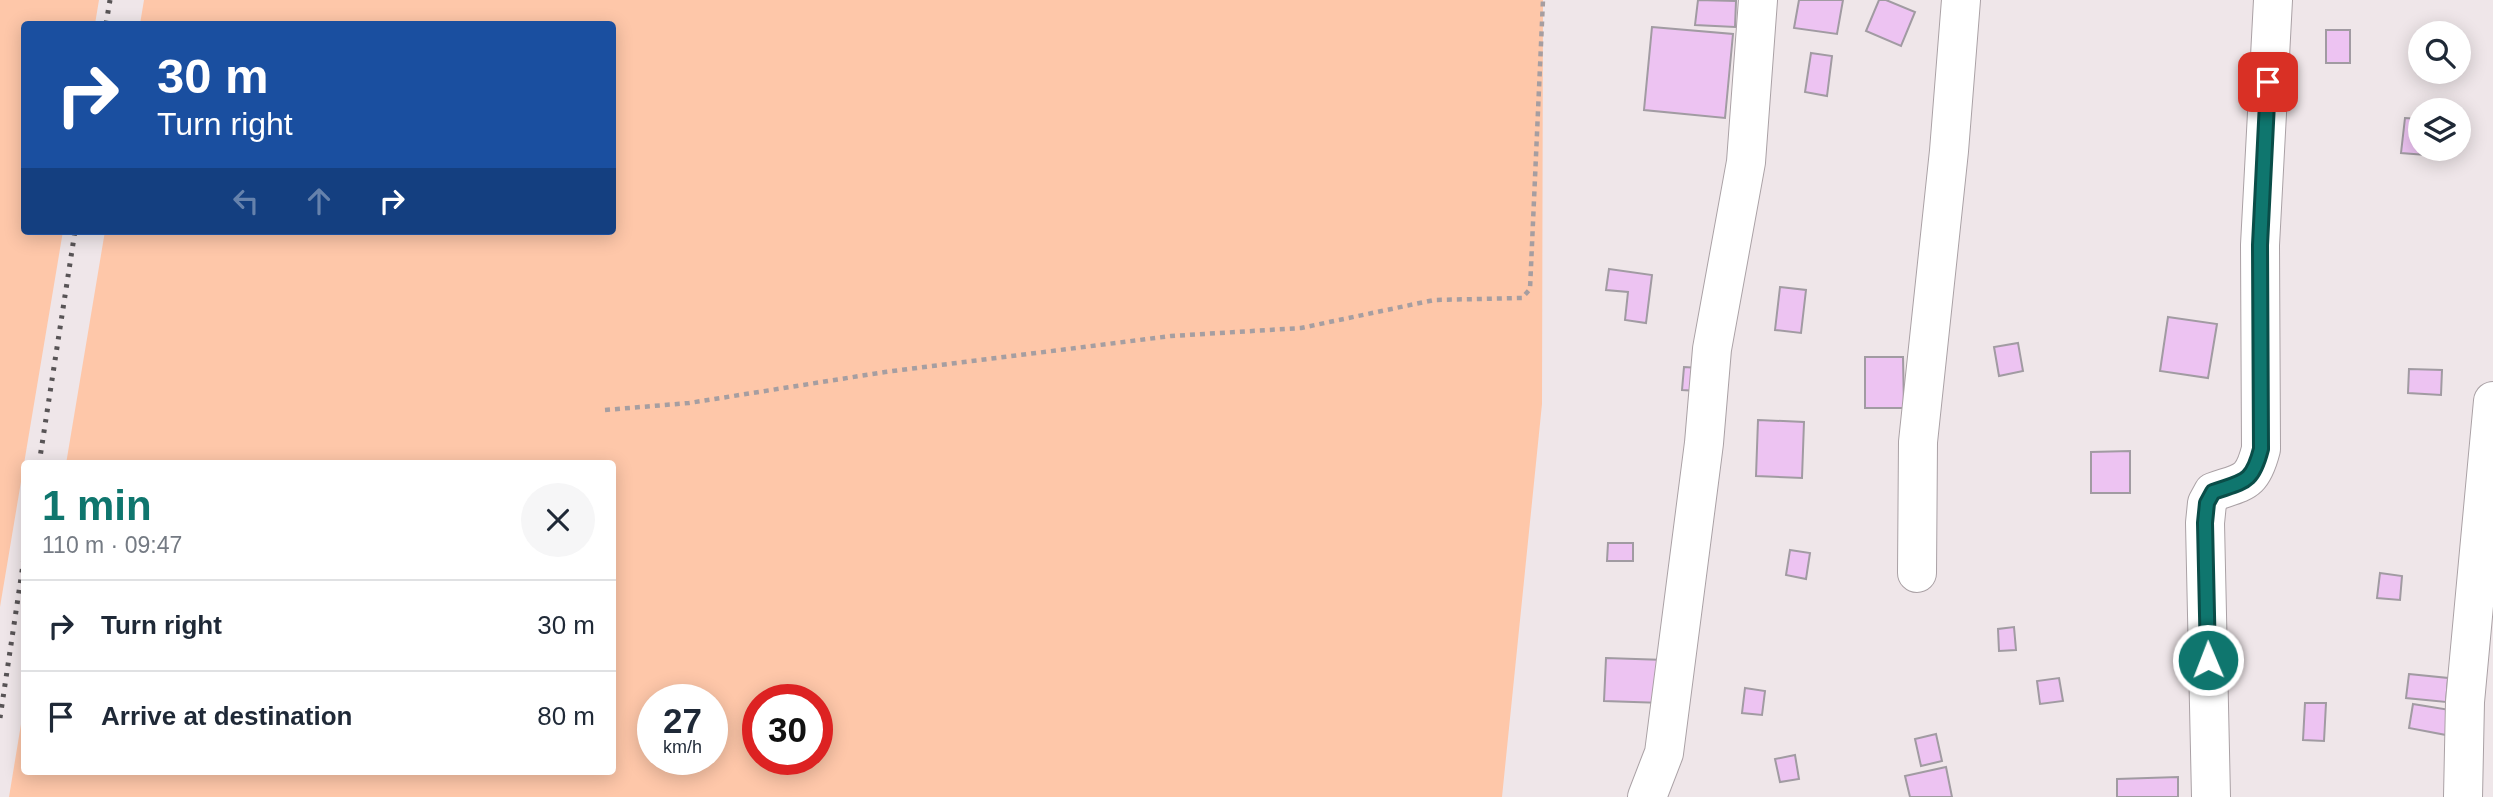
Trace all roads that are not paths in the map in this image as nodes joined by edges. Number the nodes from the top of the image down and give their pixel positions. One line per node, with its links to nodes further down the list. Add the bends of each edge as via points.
1 (1758, 0): 6 (street, via 1746,162 1712,349 1664,753)
2 (1961, 0): 5 (street, via 1918,442)
3 (2273, 0): 7 (street, via 2260,245 2261,449 2249,479 2213,492 2205,523)
4 (2493, 401): 8 (street, via 2465,702)
5 (1917, 573)
6 (1647, 797)
7 (2211, 797)
8 (2463, 797)

